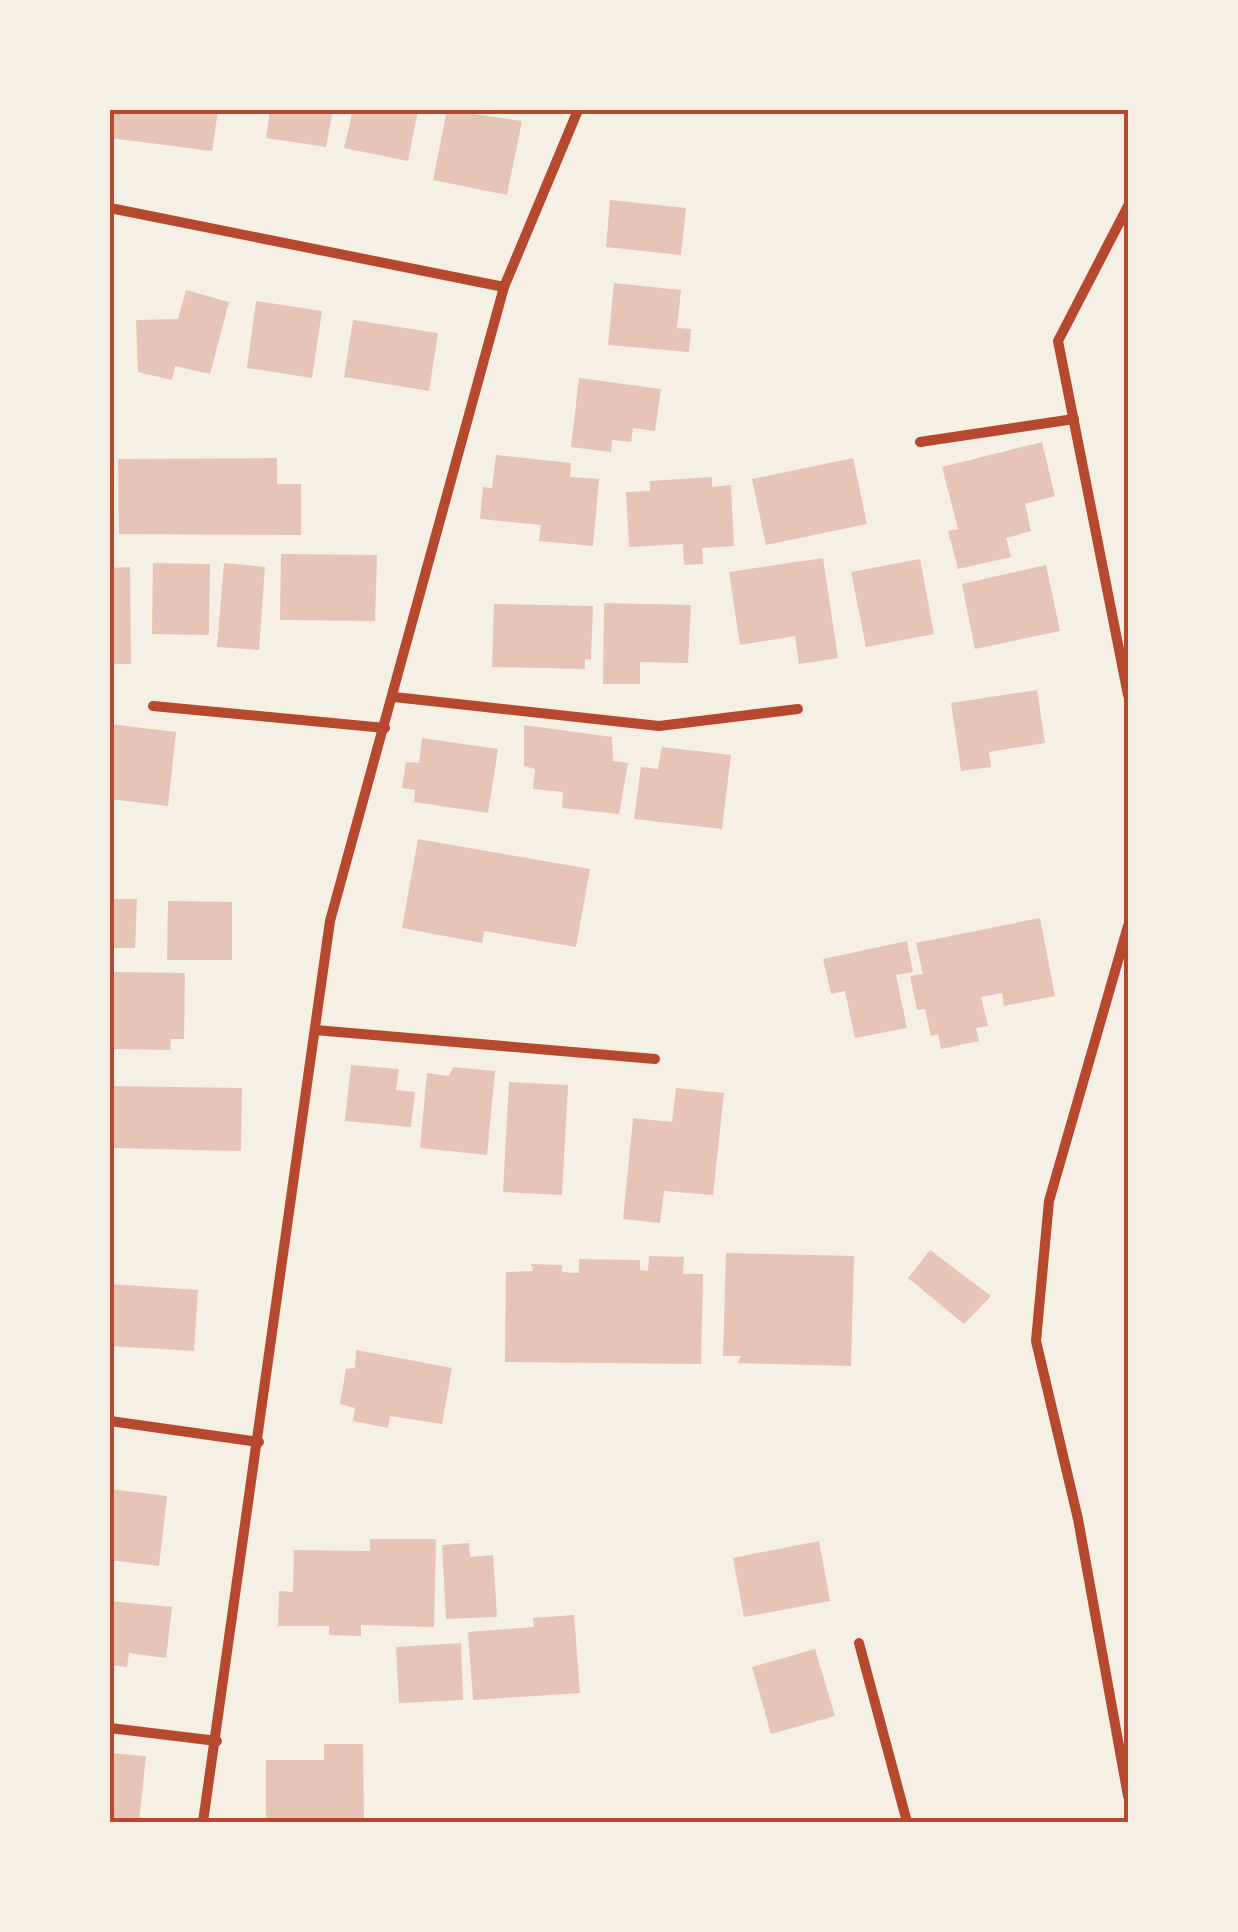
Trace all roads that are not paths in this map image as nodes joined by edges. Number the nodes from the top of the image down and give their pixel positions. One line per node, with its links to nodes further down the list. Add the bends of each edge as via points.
1 (578, 110): 4 (street)
2 (1128, 206): 5 (street, via 1058,341)
3 (110, 208): 4 (street)
4 (504, 287): 8 (street)
5 (1074, 419): 6 (street); 7 (street)
6 (920, 442)
7 (1128, 695)
8 (394, 696): 10 (street, via 659,726); 11 (street)
9 (153, 706): 11 (street)
10 (798, 709)
11 (385, 728): 13 (street, via 330,921)
12 (1128, 926): 20 (street, via 1049,1200 1036,1340 1078,1520)
13 (314, 1030): 14 (street); 16 (street)
14 (656, 1058)
15 (110, 1421): 16 (street)
16 (259, 1442): 19 (street)
17 (859, 1644): 22 (street)
18 (110, 1728): 19 (street)
19 (217, 1741): 21 (street)
20 (1128, 1796)
21 (202, 1822)
22 (906, 1822)

